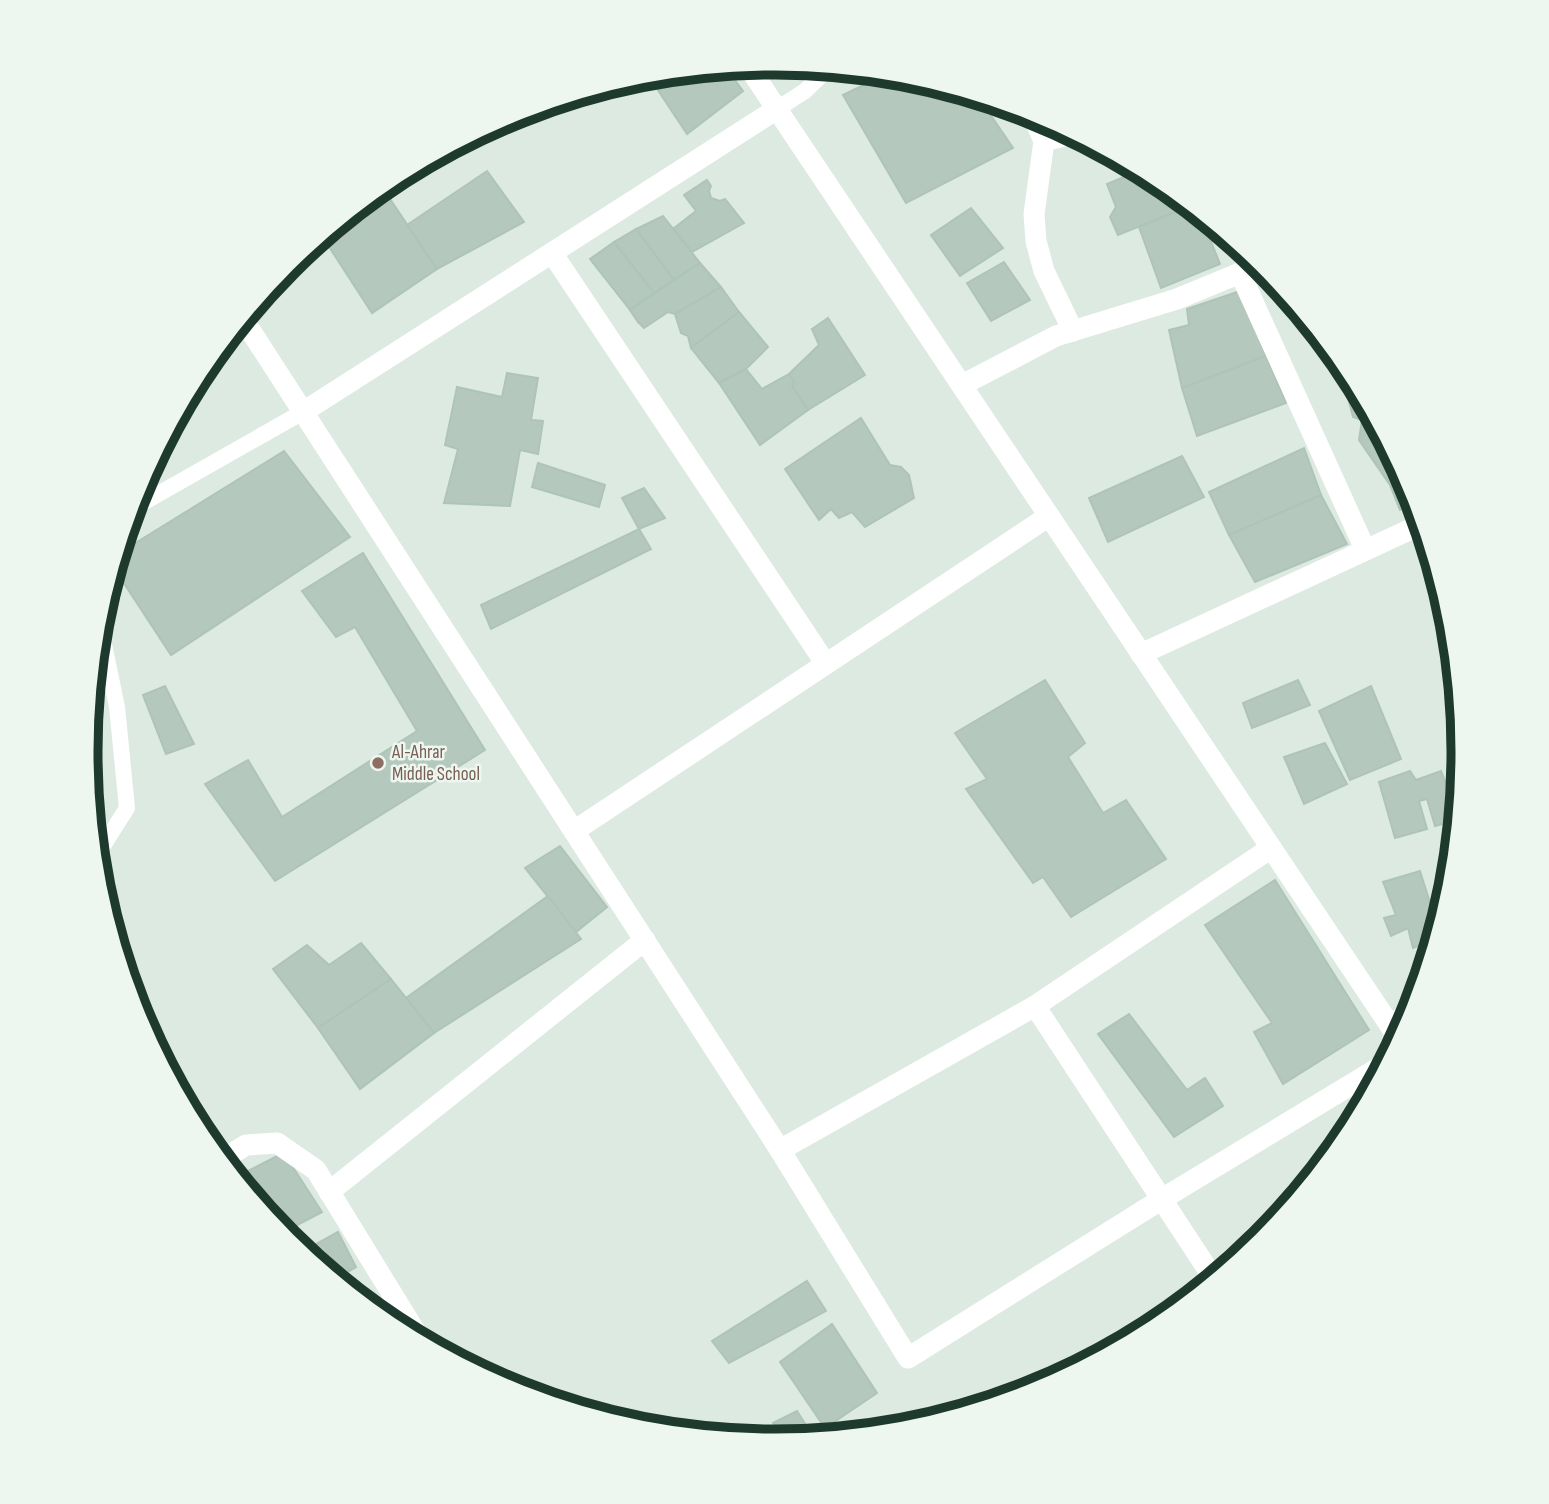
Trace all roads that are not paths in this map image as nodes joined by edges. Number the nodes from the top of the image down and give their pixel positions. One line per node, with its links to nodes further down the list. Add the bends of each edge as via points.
1 (755, 76): 3 (street)
2 (820, 77): 3 (lane)
3 (777, 109): 7 (street); 10 (street)
4 (1039, 130): 6 (street)
5 (1057, 138): 6 (street)
6 (1044, 141): 9 (street, via 1034,214 1037,241 1044,271)
7 (552, 253): 11 (street); 18 (street)
8 (248, 327): 11 (street)
9 (1073, 331): 10 (street); 15 (street, via 1177,299 1240,273)
10 (962, 385): 13 (street)
11 (303, 412): 12 (lane); 19 (street)
12 (146, 501)
13 (1049, 516): 17 (street); 18 (street)
14 (1413, 528): 15 (street)
15 (1365, 549): 17 (street)
16 (106, 653): 20 (lane, via 117,707 127,808)
17 (1141, 654): 21 (street)
18 (826, 664): 19 (street)
19 (574, 831): 22 (street)
20 (105, 843)
21 (1270, 848): 23 (street); 24 (street)
22 (645, 940): 26 (street); 28 (street)
23 (1035, 1006): 26 (street); 29 (street)
24 (1392, 1029)
25 (1370, 1073): 29 (street)
26 (780, 1150): 29 (street, via 908,1358)
27 (231, 1154): 28 (street, via 246,1145 277,1143 316,1170)
28 (329, 1192): 31 (street)
29 (1162, 1199): 30 (street)
30 (1209, 1271)
31 (409, 1321)

